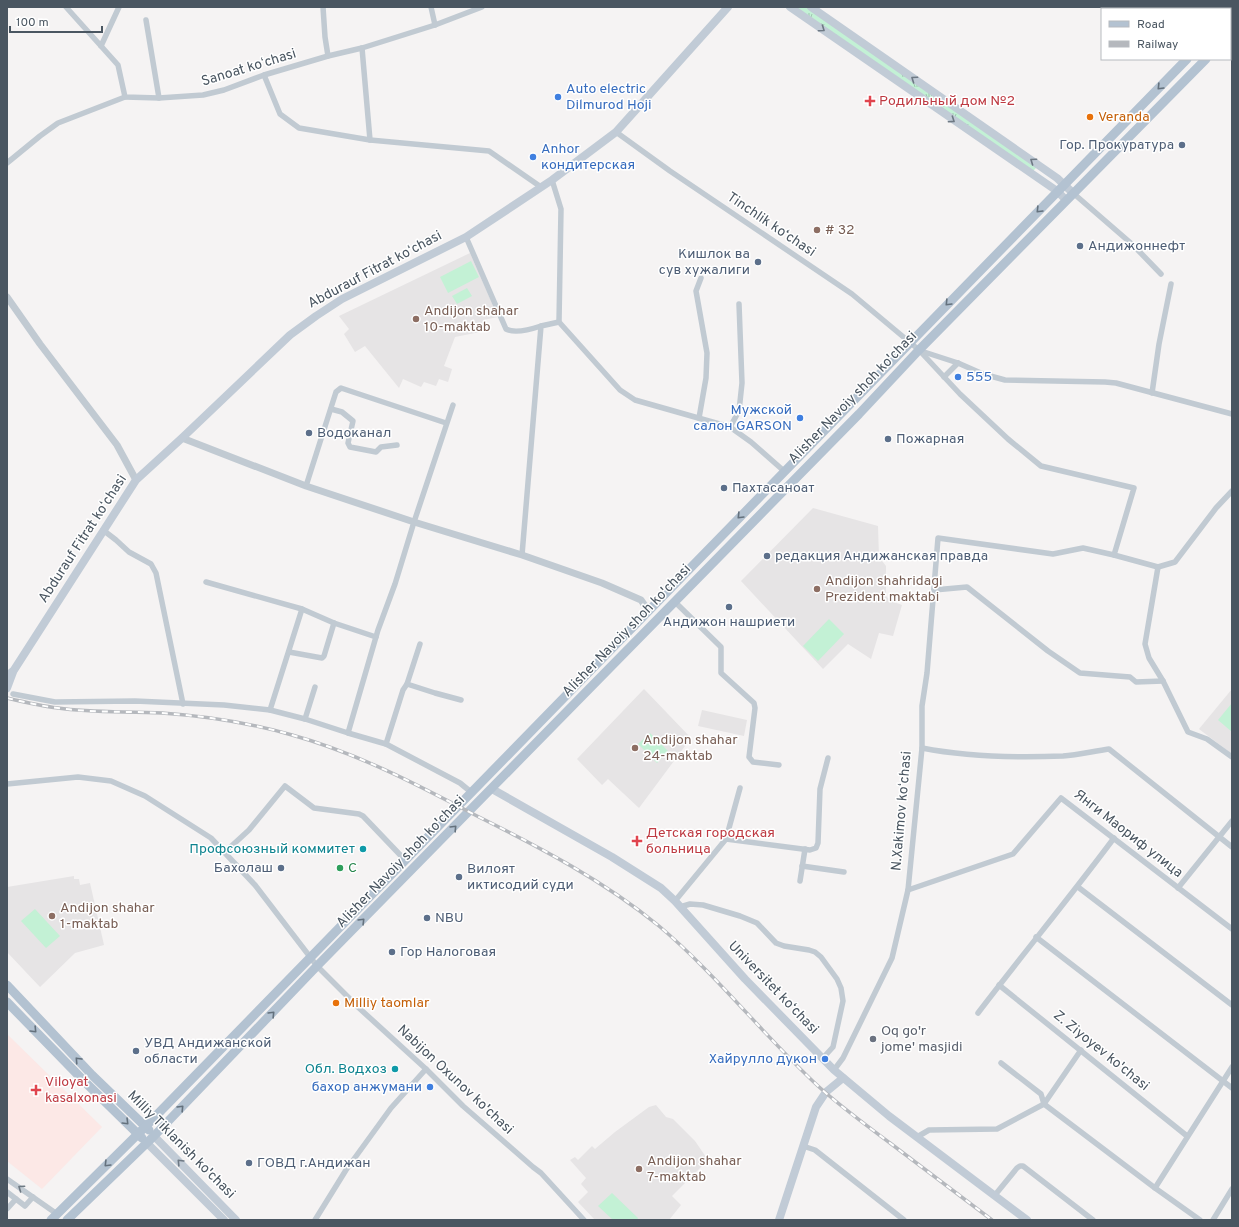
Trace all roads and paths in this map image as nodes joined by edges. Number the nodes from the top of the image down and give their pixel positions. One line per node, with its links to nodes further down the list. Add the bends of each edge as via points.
1 (66, 7): 11 (street)
2 (119, 7): 11 (street)
3 (323, 7): 13 (street)
4 (431, 7): 10 (street)
5 (482, 7): 10 (street, Sanoat koʻchasi)
6 (728, 7): 19 (main road, Abdurauf Fitrat koʻchasi)
7 (790, 7): 25 (main road, one-way to 25)
8 (811, 7): 23 (main road, one-way to 8)
9 (146, 20): 18 (street)
10 (434, 25): 12 (street, Sanoat koʻchasi)
11 (100, 46): 17 (street, via 118,65)
12 (362, 48): 13 (street, Sanoat koʻchasi); 20 (street)
13 (328, 56): 16 (street, Sanoat koʻchasi)
14 (1186, 60): 23 (main road, Alisher Navoiy shoh ko'chasi, one-way to 23)
15 (1205, 60): 26 (main road, Alisher Navoiy shoh ko'chasi)
16 (264, 75): 18 (street, Sanoat koʻchasi, via 203,95); 20 (street, via 280,114 299,128)
17 (125, 97): 18 (street, Sanoat koʻchasi); 21 (street, via 58,123)
18 (159, 98)
19 (616, 132): 22 (main road, Abdurauf Fitrat koʻchasi); 35 (street, Tinchlik kо‘chasi, via 852,294)
20 (370, 140): 24 (street, via 489,151)
21 (7, 163)
22 (552, 180): 24 (main road, Abdurauf Fitrat koʻchasi); 33 (street, via 561,209)
23 (1064, 184): 25 (main road, Alisher Navoiy shoh ko'chasi); 26 (main road)
24 (541, 187): 27 (main road, Abdurauf Fitrat koʻchasi)
25 (1057, 191): 26 (main road); 35 (main road, Alisher Navoiy shoh ko'chasi, one-way to 35)
26 (1069, 197): 28 (street, via 1133,245); 36 (main road, Alisher Navoiy shoh ko'chasi)
27 (466, 237): 34 (street, via 506,329 510,331); 50 (main road, Abdurauf Fitrat koʻchasi, via 342,299 316,316 290,335)
28 (1161, 274)
29 (702, 278): 46 (street, via 696,291 707,354)
30 (1171, 284): 39 (street)
31 (7, 298): 53 (street, via 117,446)
32 (739, 304): 49 (street, via 742,383 739,411)
33 (559, 322): 34 (street); 46 (street, via 620,390 636,400)
34 (541, 326): 60 (street)
35 (910, 342): 36 (street, Tinchlik kо‘chasi); 40 (main road, Alisher Navoiy shoh ko'chasi)
36 (919, 350): 37 (street); 38 (street, Tinchlik kо‘chasi); 41 (main road, Alisher Navoiy shoh ko'chasi)
37 (958, 363): 38 (street); 39 (street, via 1005,380 1105,382)
38 (944, 376): 61 (street, Tinchlik kо‘chasi, via 1008,439 1041,466 1134,488)
39 (1152, 393): 45 (street)
40 (858, 395): 41 (main road); 44 (main road, Alisher Navoiy shoh ko'chasi)
41 (868, 404): 47 (main road, Alisher Navoiy shoh ko'chasi)
42 (453, 405): 48 (street)
43 (331, 409): 48 (street, via 336,392 341,388); 51 (street, via 342,412 353,421 348,443 350,447 376,452 381,447); 54 (street)
44 (845, 409): 47 (main road); 52 (main road, Alisher Navoiy shoh ko'chasi)
45 (1232, 414)
46 (699, 418): 49 (street)
47 (854, 418): 57 (main road, Alisher Navoiy shoh ko'chasi)
48 (446, 423): 58 (street)
49 (730, 427): 52 (street)
50 (182, 438): 53 (main road, Abdurauf Fitrat koʻchasi); 54 (street)
51 (397, 445)
52 (784, 471): 56 (main road, Alisher Navoiy shoh ko'chasi)
53 (136, 480): 59 (main road, Abdurauf Fitrat koʻchasi)
54 (306, 486): 58 (street)
55 (1232, 491): 62 (street, via 1175,562)
56 (750, 505): 57 (main road); 67 (main road, Alisher Navoiy shoh ko'chasi, one-way to 67)
57 (760, 514): 65 (main road, Alisher Navoiy shoh ko'chasi)
58 (414, 522): 60 (street); 70 (street)
59 (103, 530): 73 (main road, Abdurauf Fitrat koʻchasi); 82 (street, via 129,552 151,564 156,573)
60 (522, 555): 67 (street, via 602,583 641,600)
61 (1114, 555): 62 (street); 64 (street, N.Xakimov koʻchasi, via 1083,548 1053,554 938,538)
62 (1158, 567): 77 (street, via 1145,644 1149,658)
63 (206, 582): 66 (street)
64 (934, 590): 77 (street, via 967,587 1080,673 1130,677 1136,682); 87 (street, N.Xakimov koʻchasi, via 922,706)
65 (675, 602): 68 (main road, Alisher Navoiy shoh ko'chasi); 90 (street, via 721,647 721,673 754,703 750,760)
66 (302, 609): 69 (street); 72 (street)
67 (648, 610): 68 (main road); 74 (main road, Alisher Navoiy shoh ko'chasi)
68 (658, 620): 76 (main road, Alisher Navoiy shoh ko'chasi)
69 (334, 624): 70 (street); 72 (street, via 322,658)
70 (376, 637): 85 (street)
71 (420, 644): 78 (street)
72 (289, 652): 83 (street)
73 (14, 670): 75 (main road, Abdurauf Fitrat koʻchasi); 80 (main road, Abdurauf Fitrat koʻchasi)
74 (588, 671): 76 (main road); 94 (main road, Alisher Navoiy shoh ko'chasi)
75 (7, 676)
76 (598, 681): 93 (main road, Alisher Navoiy shoh ko'chasi)
77 (1163, 681): 88 (street, via 1188,732 1207,739)
78 (407, 684): 81 (street); 86 (street)
79 (315, 687): 84 (street)
80 (10, 691): 82 (street, via 55,702 135,701)
81 (461, 700)
82 (182, 704): 83 (street)
83 (270, 710): 84 (street)
84 (306, 719): 85 (street)
85 (348, 733): 86 (street)
86 (386, 744): 94 (street, via 460,783)
87 (922, 748): 97 (street, via 951,754 1013,756 1064,756 1109,749); 108 (street, N.Xakimov koʻchasi)
88 (1232, 757)
89 (828, 758): 100 (street, via 820,789 818,843 816,848)
90 (779, 765)
91 (7, 784): 101 (street, Nabijon Oxunov ko'chasi, via 78,778 111,781 145,796 178,816 211,838)
92 (740, 788): 98 (street)
93 (492, 789): 109 (main road, Universitet kо‘chasi, via 612,857 661,888); 113 (main road, Alisher Navoiy shoh ko'chasi, one-way to 93)
94 (471, 792): 102 (main road, Alisher Navoiy shoh ko'chasi)
95 (1232, 821): 97 (street)
96 (1114, 838): 106 (street); 107 (street, Янги Маориф улица); 108 (street, Янги Маориф улица, via 1061,798 1013,854)
97 (1219, 838): 99 (street); 107 (street)
98 (726, 839): 100 (street); 109 (street)
99 (1232, 848)
100 (805, 849): 103 (street)
101 (225, 852): 102 (street, via 250,830 285,786 314,808 363,816); 112 (street, Nabijon Oxunov ko'chasi, via 255,885)
102 (404, 860): 112 (main road, Alisher Navoiy shoh ko'chasi)
103 (802, 866): 104 (street); 105 (street)
104 (844, 872)
105 (800, 881)
106 (1078, 887): 111 (street); 117 (street)
107 (1178, 888): 110 (street, Янги Маориф улица)
108 (908, 890): 124 (street, N.Xakimov koʻchasi, via 892,958 843,1058)
109 (677, 904): 120 (main road, Universitet kо‘chasi); 120 (street, via 703,905 740,916 757,923 776,943 809,950 820,957 840,984 843,1000 833,1047)
110 (1232, 929)
111 (1036, 938): 115 (street); 126 (street)
112 (310, 958): 113 (street, Nabijon Oxunov ko'chasi); 129 (main road, Alisher Navoiy shoh ko'chasi)
113 (318, 966): 123 (street, Nabijon Oxunov ko'chasi, via 359,1008); 131 (main road, Alisher Navoiy shoh ko'chasi, one-way to 113)
114 (7, 985): 129 (main road, Milliy Tiklanish ko'chasi, one-way to 114)
115 (999, 985): 118 (street); 119 (street, Z. Ziyoyev ko'chasi)
116 (7, 1002): 130 (main road, Milliy Tiklanish ko'chasi, one-way to 130)
117 (1232, 1005)
118 (978, 1013)
119 (1081, 1050): 128 (street); 132 (street, Z. Ziyoyev ko'chasi)
120 (822, 1059): 124 (main road, Universitet kо‘chasi)
121 (1001, 1063): 128 (street, via 1042,1094)
122 (1232, 1067): 126 (street)
123 (426, 1069): 151 (street, via 391,1108 346,1170); 152 (street, Nabijon Oxunov ko'chasi, via 463,1106 541,1173)
124 (834, 1070): 125 (main road, Universitet kо‘chasi)
125 (843, 1078): 133 (main road, Universitet kо‘chasi); 135 (main road, via 826,1092 816,1107)
126 (1223, 1082): 127 (street); 132 (street)
127 (1232, 1088)
128 (1044, 1104): 133 (street, via 996,1129 929,1130); 139 (street)
129 (145, 1127): 130 (main road, Alisher Navoiy shoh ko'chasi); 131 (main road, Milliy Tiklanish ko'chasi)
130 (138, 1134): 134 (main road, Milliy Tiklanish ko'chasi); 147 (main road, Alisher Navoiy shoh ko'chasi, one-way to 147)
131 (154, 1136): 134 (main road, Alisher Navoiy shoh ko'chasi); 137 (main road, Milliy Tiklanish ko'chasi, one-way to 131)
132 (1187, 1136): 139 (street)
133 (917, 1137): 142 (main road, Universitet kо‘chasi)
134 (147, 1143): 138 (main road, Milliy Tiklanish ko'chasi); 148 (main road, Alisher Navoiy shoh ko'chasi)
135 (803, 1146): 153 (main road); 154 (street, via 815,1150)
136 (7, 1179): 143 (street, one-way to 136)
137 (197, 1180): 138 (main road); 145 (main road, Milliy Tiklanish ko'chasi)
138 (191, 1186): 145 (main road, Milliy Tiklanish ko'chasi)
139 (1155, 1188): 157 (street)
140 (1232, 1189): 158 (street)
141 (7, 1192): 144 (street)
142 (995, 1195): 155 (main road, Universitet kо‘chasi); 156 (street, via 1017,1168 1023,1166)
143 (33, 1197): 144 (street, via 25,1206); 147 (street)
144 (16, 1199): 146 (street)
145 (214, 1203): 149 (main road, Milliy Tiklanish ko'chasi); 150 (main road, Milliy Tiklanish ko'chasi)
146 (7, 1209)
147 (57, 1218)
148 (67, 1220)
149 (224, 1220)
150 (236, 1220)
151 (315, 1220)
152 (584, 1220)
153 (779, 1220)
154 (904, 1220)
155 (1027, 1220)
156 (1093, 1220)
157 (1200, 1220)
158 (1212, 1220)

